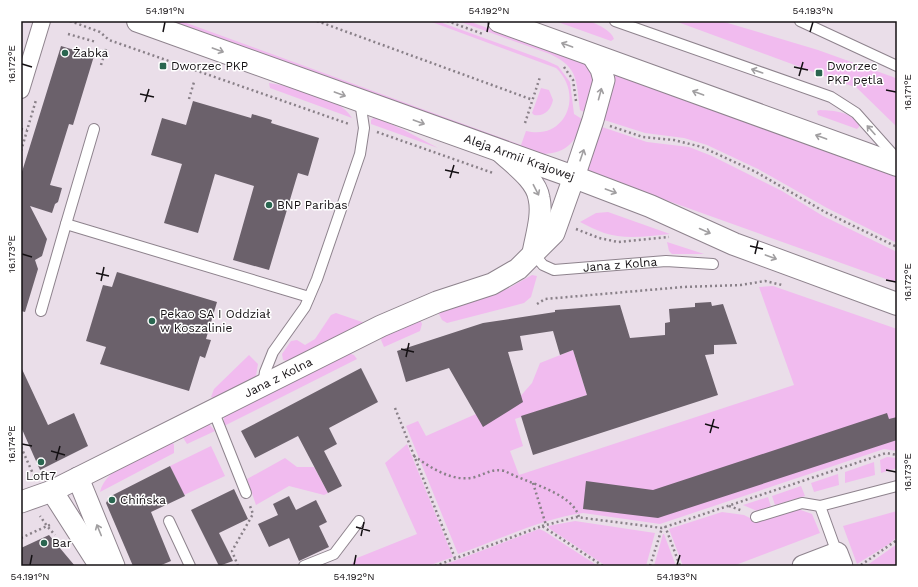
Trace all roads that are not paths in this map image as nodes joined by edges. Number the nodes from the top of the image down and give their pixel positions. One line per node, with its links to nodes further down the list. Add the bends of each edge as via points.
1 (138, 21): 9 (street, Aleja Armii Krajowej, one-way to 9)
2 (615, 21): 12 (lane, one-way to 2, via 856,113 831,97)
3 (800, 21): 7 (lane)
4 (45, 25): 8 (street)
5 (497, 25): 6 (street, one-way to 5)
6 (592, 55): 13 (street, one-way to 6); 14 (street, Jana z Kolna, one-way to 6, via 597,128 604,80 601,69)
7 (897, 66)
8 (21, 90)
9 (360, 101): 11 (street, Aleja Armii Krajowej, one-way to 11); 18 (lane, via 364,128 362,146)
10 (94, 129): 15 (lane)
11 (500, 151): 14 (street, Aleja Armii Krajowej); 16 (street, one-way to 16, via 531,182 539,198)
12 (897, 159)
13 (897, 165)
14 (574, 178): 16 (street, Jana z Kolna, via 554,233); 19 (street, Aleja Armii Krajowej, one-way to 19, via 650,206 734,244)
15 (66, 224): 18 (lane); 20 (lane)
16 (533, 253): 17 (lane, Jana z Kolna, via 543,265 554,270 666,261); 21 (street, Jana z Kolna, via 518,269 502,279 408,313)
17 (713, 264)
18 (309, 297): 21 (lane, via 305,307 273,352)
19 (897, 304)
20 (41, 311)
21 (263, 385): 22 (street, Jana z Kolna)
22 (213, 410): 23 (street, Jana z Kolna); 26 (lane)
23 (78, 478): 24 (street, Jana z Kolna); 34 (street, one-way to 23)
24 (44, 485): 27 (street, Jana z Kolna); 33 (street)
25 (897, 486): 28 (lane)
26 (246, 493)
27 (24, 501)
28 (820, 506): 29 (lane, via 802,503); 32 (lane)
29 (756, 517)
30 (169, 521): 35 (lane)
31 (360, 521): 36 (lane, via 334,554)
32 (840, 560): 37 (street)
33 (100, 566)
34 (114, 566)
35 (190, 566)
36 (304, 566)
37 (803, 566)

